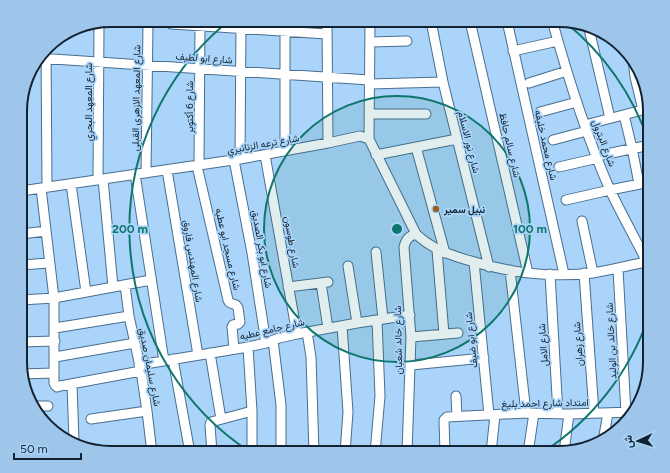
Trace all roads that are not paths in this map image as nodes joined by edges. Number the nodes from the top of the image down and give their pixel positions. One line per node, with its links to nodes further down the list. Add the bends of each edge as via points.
1 (148, 27): 21 (street, شارع المعهد الازهرى القبلى)
2 (200, 27): 22 (street, شارع 6 أكتوبر)
3 (241, 27): 23 (street, شارع ابو بكر الصديق)
4 (285, 27): 13 (street); 25 (street)
5 (327, 27): 13 (street)
6 (370, 27): 16 (street)
7 (432, 27): 28 (street, شارع نور الاسلام)
8 (471, 27): 78 (street, شارع سالم حافظ)
9 (508, 27): 17 (street, شارع محمد خليفه)
10 (554, 27): 15 (street, شارع البترول)
11 (99, 28): 19 (street, شارع المعهد البحري)
12 (590, 33): 36 (street)
13 (327, 34): 26 (street)
14 (407, 41): 16 (street)
15 (558, 41): 17 (street); 24 (street, شارع البترول)
16 (370, 42): 27 (street)
17 (513, 51): 81 (street, شارع محمد خليفه)
18 (46, 58): 19 (street, شارع ابو لطيف)
19 (99, 62): 21 (street, شارع ابو لطيف); 55 (street, شارع المعهد البحري)
20 (42, 63): 59 (street)
21 (147, 65): 22 (street, شارع ابو لطيف); 53 (street, شارع المعهد الازهرى القبلى)
22 (200, 69): 23 (street, شارع ابو لطيف); 50 (street, شارع 6 أكتوبر)
23 (240, 71): 25 (street, شارع ابو لطيف); 49 (street, شارع ابو بكر الصديق)
24 (567, 71): 29 (street); 30 (street, شارع البترول)
25 (285, 74): 26 (street, شارع ابو لطيف); 45 (street)
26 (328, 77): 27 (street, شارع ابو لطيف); 41 (street)
27 (369, 82): 28 (street, شارع ابو لطيف); 33 (street)
28 (443, 82): 38 (street, شارع نور الاسلام)
29 (529, 83)
30 (576, 102): 32 (street); 37 (street, شارع البترول)
31 (643, 110): 35 (street)
32 (540, 112)
33 (369, 114): 34 (street); 39 (street)
34 (426, 114)
35 (624, 114): 36 (street); 44 (street)
36 (610, 118): 37 (street)
37 (586, 128): 40 (street); 48 (street, شارع البترول)
38 (457, 138): 43 (street); 75 (street, شارع نور الاسلام)
39 (369, 139): 41 (street, شارع ترعه الزنانيري, via 360,136); 47 (street)
40 (553, 140)
41 (328, 143): 45 (street, شارع ترعه الزنانيري)
42 (643, 146): 44 (street)
43 (416, 147): 47 (street); 67 (street)
44 (632, 148): 48 (street); 58 (street)
45 (285, 151): 46 (street, شارع ترعه الزنانيري)
46 (266, 154): 49 (street, شارع ترعه الزنانيري); 85 (street, شارع طوسون)
47 (376, 155): 66 (street)
48 (597, 157): 51 (street); 61 (street, شارع البترول)
49 (237, 160): 50 (street, شارع ترعه الزنانيري); 102 (street, شارع ابو بكر الصديق)
50 (198, 166): 52 (street, شارع ترعه الزنانيري); 106 (street, شارع مسجد ابو عطيه, via 229,302 238,308 240,322 232,327)
51 (559, 167)
52 (167, 170): 53 (street, شارع ترعه الزنانيري); 108 (street, شارع المهندس فاروق)
53 (146, 172): 54 (street, شارع ترعه الزنانيري)
54 (135, 174): 55 (street, شارع ترعه الزنانيري); 82 (street)
55 (100, 179): 57 (street, شارع ترعه الزنانيري); 84 (street, شارع المعهد البحري)
56 (643, 183): 58 (street)
57 (71, 184): 59 (street, شارع ترعه الزنانيري); 86 (street)
58 (639, 184): 61 (street)
59 (44, 188): 60 (street, شارع ترعه الزنانيري); 64 (street)
60 (27, 190)
61 (610, 190): 62 (street); 69 (street, شارع البترول)
62 (566, 200)
63 (582, 221): 79 (street, شارع زهران)
64 (46, 231): 65 (street); 70 (street)
65 (27, 233)
66 (416, 234): 67 (street, via 424,242); 89 (street, شارع خالد شعبان, via 410,236 404,247)
67 (441, 251): 71 (street); 99 (street)
68 (376, 252): 91 (street)
69 (643, 252)
70 (50, 262): 72 (street); 87 (street)
71 (474, 262): 75 (street); 110 (street, شارع ابو ضيف)
72 (27, 264)
73 (643, 264): 76 (street)
74 (348, 266): 92 (street)
75 (489, 266): 77 (street)
76 (618, 269): 79 (street); 120 (street, شارع خالد بن الوليد)
77 (510, 270): 78 (street); 124 (street)
78 (528, 273): 80 (street)
79 (589, 273): 81 (street); 125 (street, شارع زهران)
80 (550, 274): 81 (street); 127 (street, شارع الامل)
81 (564, 274)
82 (151, 280): 83 (street); 111 (street)
83 (125, 285): 84 (street); 90 (street, شارع سليمان صديق)
84 (113, 287): 86 (street)
85 (288, 287): 95 (street, via 325,283); 98 (street, شارع طوسون)
86 (86, 292): 87 (street)
87 (54, 298): 88 (street); 94 (street)
88 (27, 300)
89 (410, 315): 91 (street, شارع جامع عطيه); 100 (street, شارع خالد شعبان)
90 (129, 316): 94 (street); 104 (street, شارع سليمان صديق)
91 (380, 319): 92 (street, شارع جامع عطيه); 143 (street, via 380,396)
92 (357, 323): 93 (street, شارع جامع عطيه)
93 (342, 326): 95 (street, شارع جامع عطيه); 142 (street, via 348,412)
94 (55, 328): 101 (street)
95 (328, 328): 96 (street, شارع جامع عطيه)
96 (307, 332): 98 (street, شارع جامع عطيه); 141 (street, via 311,357)
97 (458, 332): 99 (street)
98 (297, 334): 102 (street, شارع جامع عطيه)
99 (444, 334): 100 (street)
100 (411, 337): 112 (street, شارع خالد شعبان)
101 (55, 341): 103 (street); 109 (street)
102 (270, 341): 105 (street, شارع جامع عطيه); 140 (street, شارع ابو بكر الصديق, via 281,405)
103 (27, 342)
104 (134, 343): 109 (street); 113 (street, شارع سليمان صديق)
105 (248, 347): 106 (street, شارع جامع عطيه); 122 (street)
106 (234, 349): 107 (street, شارع جامع عطيه)
107 (210, 353): 108 (street, شارع جامع عطيه); 131 (street)
108 (198, 355): 111 (street, شارع جامع عطيه)
109 (55, 357): 115 (street)
110 (484, 358): 112 (street); 129 (street, شارع ابو ضيف)
111 (169, 360): 113 (street, شارع جامع عطيه); 137 (street)
112 (410, 365): 144 (street, شارع خالد شعبان)
113 (140, 368): 116 (street, شارع جامع عطيه); 121 (street, شارع سليمان صديق)
114 (28, 374): 115 (street)
115 (54, 374): 116 (street, شارع جامع عطيه, via 54,383 57,387)
116 (72, 384): 134 (street)
117 (456, 396): 130 (street)
118 (40, 406): 119 (street)
119 (48, 406)
120 (629, 409)
121 (147, 410): 132 (street); 136 (street, شارع سليمان صديق)
122 (252, 411): 131 (street); 139 (street)
123 (627, 412): 126 (street, امتداد شارع احمد بليغ)
124 (530, 413): 127 (street, امتداد شارع احمد بليغ); 129 (street, امتداد شارع احمد بليغ); 147 (street)
125 (594, 413): 126 (street, امتداد شارع احمد بليغ); 128 (street, امتداد شارع احمد بليغ)
126 (608, 413): 133 (street)
127 (558, 414): 128 (street, امتداد شارع احمد بليغ)
128 (569, 414): 135 (street)
129 (492, 415): 130 (street, امتداد شارع احمد بليغ); 146 (street, شارع ابو ضيف)
130 (457, 416): 145 (street, via 444,420)
131 (221, 418): 138 (street, via 212,421 210,425)
132 (91, 419)
133 (604, 433)
134 (74, 437)
135 (565, 445)
136 (151, 446)
137 (188, 446)
138 (212, 446)
139 (252, 446)
140 (281, 446)
141 (314, 446)
142 (346, 446)
143 (376, 446)
144 (407, 446)
145 (445, 446)
146 (491, 446)
147 (528, 446)

